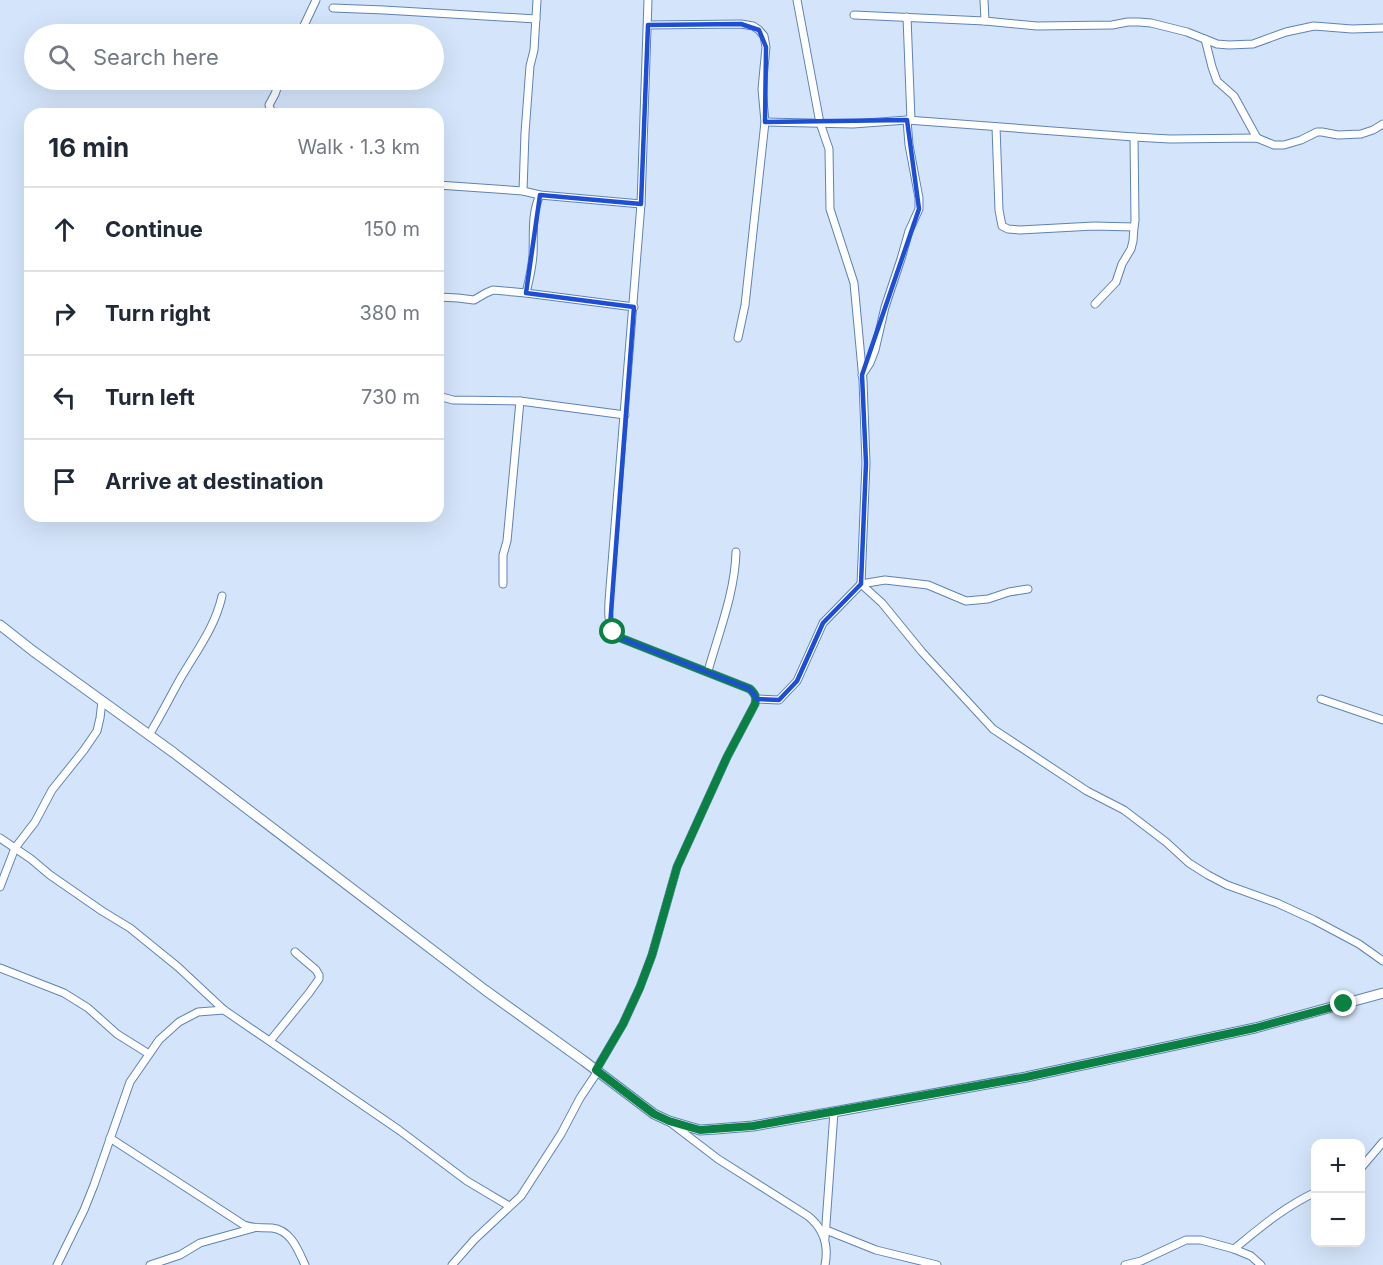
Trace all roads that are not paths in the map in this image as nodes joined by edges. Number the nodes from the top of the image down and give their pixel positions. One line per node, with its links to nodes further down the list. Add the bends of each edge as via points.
1 (316, 0): 11 (street)
2 (537, 0): 9 (street)
3 (648, 0): 12 (street)
4 (796, 0): 19 (street)
5 (984, 0): 10 (street)
6 (333, 8): 9 (street)
7 (854, 15): 8 (street)
8 (907, 17): 10 (street); 17 (street)
9 (536, 19): 25 (street)
10 (985, 21): 14 (street, via 1037,26 1151,23)
11 (305, 24)
12 (648, 25): 18 (street, via 741,24 759,30 766,48 762,89); 27 (street)
13 (1383, 28): 14 (street, via 1314,26 1253,44 1217,44)
14 (1205, 39): 23 (street, via 1217,81 1234,96)
15 (276, 90): 16 (street)
16 (270, 108)
17 (909, 120): 19 (street); 21 (street); 34 (street, via 919,209 885,307 875,350)
18 (765, 122): 19 (street); 33 (street)
19 (820, 123): 34 (street, via 829,149 830,209 854,283)
20 (1383, 124): 23 (street, via 1361,134 1317,132 1284,145)
21 (996, 127): 22 (street); 28 (street, via 1002,226 1020,230)
22 (1134, 137): 23 (street); 28 (street)
23 (1257, 138)
24 (444, 185): 25 (street)
25 (524, 191): 26 (street)
26 (540, 195): 27 (street); 29 (street)
27 (641, 204): 32 (street)
28 (1134, 227): 31 (street, via 1131,249 1115,284)
29 (526, 293): 30 (street, via 493,290 474,300); 32 (street)
30 (444, 297)
31 (1095, 304)
32 (634, 307): 37 (street)
33 (738, 338)
34 (862, 375): 40 (street, via 866,463)
35 (444, 398): 36 (street)
36 (520, 401): 37 (street); 39 (street)
37 (625, 415): 44 (street, via 610,626 618,637)
38 (736, 552): 44 (street, via 728,603)
39 (503, 584)
40 (861, 584): 41 (street, via 885,580 928,585 966,601); 45 (street, via 823,623 797,681 779,700); 54 (street, via 993,729 1087,791 1124,810 1208,875 1314,920)
41 (1028, 589)
42 (222, 597): 49 (street, via 203,644)
43 (0, 625): 47 (street)
44 (708, 671): 45 (street, via 750,689)
45 (757, 699): 60 (street, via 677,867 640,987)
46 (1321, 699): 48 (street)
47 (102, 701): 49 (street); 51 (street, via 97,731)
48 (1383, 720)
49 (149, 735): 60 (street)
50 (0, 838): 51 (street)
51 (15, 848): 52 (street); 57 (street, via 130,928)
52 (0, 887)
53 (294, 952): 58 (street, via 316,970 319,978)
54 (1383, 961)
55 (0, 968): 59 (street, via 64,993)
56 (1383, 993): 61 (street, via 1244,1031)
57 (224, 1010): 58 (street); 59 (street, via 198,1012 179,1022)
58 (270, 1041): 67 (street)
59 (149, 1054): 63 (street, via 130,1082)
60 (597, 1071): 62 (street); 67 (street, via 521,1196)
61 (834, 1112): 62 (street, via 753,1126 700,1130); 69 (street)
62 (669, 1121): 70 (street, via 718,1159 808,1216)
63 (110, 1138): 68 (street); 72 (street, via 84,1210)
64 (1383, 1142): 65 (street)
65 (1365, 1163)
66 (1314, 1193): 71 (street, via 1273,1216)
67 (509, 1206): 75 (street)
68 (254, 1228): 73 (street, via 200,1243); 74 (street, via 285,1232)
69 (826, 1230): 70 (street); 77 (street, via 876,1250)
70 (825, 1238): 76 (street)
71 (1234, 1249): 78 (street, via 1186,1240); 79 (street)
72 (57, 1265)
73 (150, 1265)
74 (305, 1265)
75 (452, 1265)
76 (825, 1265)
77 (937, 1265)
78 (1125, 1265)
79 (1261, 1265)

